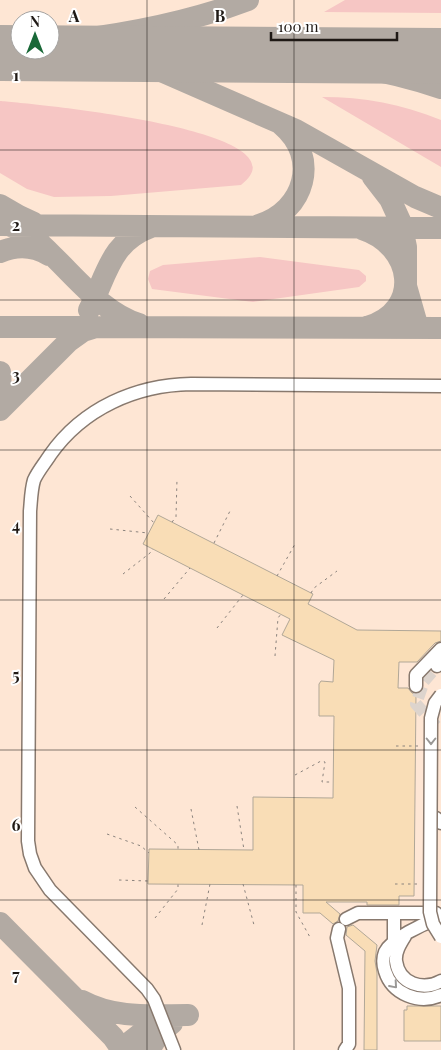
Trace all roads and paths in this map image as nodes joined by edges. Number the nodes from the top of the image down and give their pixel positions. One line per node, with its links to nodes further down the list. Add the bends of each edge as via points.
1 (441, 386): 55 (street, via 191,384 156,387 91,413 65,436 34,480 30,520 30,854 50,890 147,989)
2 (177, 479): 5 (path, via 176,517)
3 (130, 496): 6 (path)
4 (230, 511): 9 (path)
5 (172, 522)
6 (154, 523)
7 (110, 529): 8 (path)
8 (148, 533)
9 (214, 544)
10 (295, 544): 15 (path)
11 (153, 549): 14 (path)
12 (190, 568): 18 (path)
13 (337, 571): 16 (path)
14 (123, 574)
15 (277, 576)
16 (311, 593)
17 (243, 595): 20 (path)
18 (164, 599)
19 (281, 614): 22 (path)
20 (217, 628)
21 (441, 649): 23 (street, via 416,675)
22 (275, 656)
23 (416, 686)
24 (441, 694): 50 (street, one-way to 50, bridge, via 431,718 430,875 430,916)
25 (396, 746): 26 (path, bridge)
26 (423, 746)
27 (295, 775): 28 (path, via 325,762 322,782)
28 (334, 782)
29 (238, 806): 35 (path)
30 (134, 807): 33 (path, via 178,844)
31 (191, 809): 34 (path)
32 (107, 834): 36 (path, via 141,846)
33 (178, 850)
34 (199, 850)
35 (244, 850)
36 (149, 853)
37 (119, 880): 38 (path)
38 (148, 881)
39 (178, 884): 46 (path, via 178,889)
40 (210, 884): 47 (path)
41 (243, 884): 48 (path)
42 (395, 884): 43 (path, bridge)
43 (422, 884)
44 (296, 885): 51 (path, via 296,912)
45 (394, 913): 49 (street, via 436,916); 52 (street); 56 (street, via 358,913 342,924 337,938 349,993 349,1044)
46 (155, 918)
47 (202, 925)
48 (254, 925)
49 (406, 934): 52 (street); 53 (street, via 396,961 404,978 411,984 422,986)
50 (441, 937)
51 (311, 939)
52 (394, 943): 54 (street, one-way to 54, via 384,958 387,977 393,985 413,998 425,999)
53 (441, 981)
54 (441, 994)
55 (174, 1050)
56 (345, 1050)

